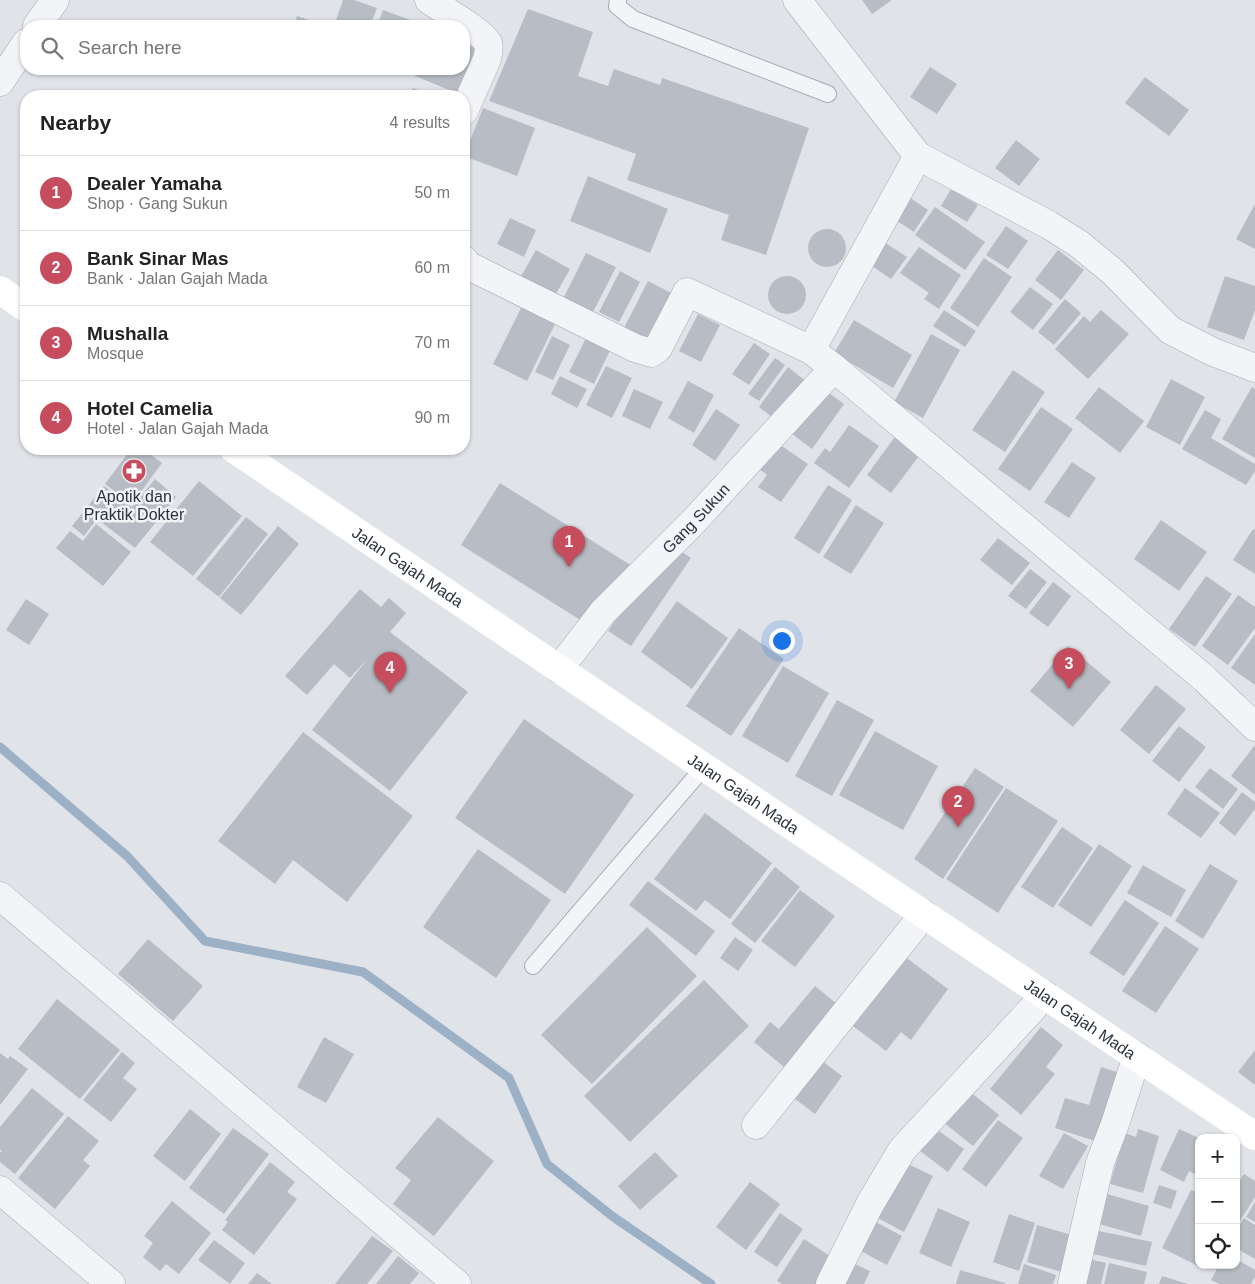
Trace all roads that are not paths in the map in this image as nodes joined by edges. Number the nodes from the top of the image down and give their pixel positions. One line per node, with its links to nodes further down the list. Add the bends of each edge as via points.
1 (55, 0): 5 (street)
2 (429, 0): 6 (street)
3 (618, 0): 10 (lane, via 617,6 633,19)
4 (797, 0): 12 (street)
5 (42, 20)
6 (458, 20)
7 (470, 28): 11 (street, via 488,44 488,54)
8 (20, 52): 9 (street)
9 (0, 82)
10 (828, 94)
11 (470, 97)
12 (918, 156): 16 (street); 18 (street, via 1079,244 1113,272 1170,330 1213,352)
13 (470, 266): 16 (street, via 651,353 658,348 687,292)
14 (0, 290): 15 (main road)
15 (20, 304)
16 (811, 350): 17 (street)
17 (834, 368): 20 (street, Gang Sukun, via 694,521 603,612); 21 (street)
18 (1255, 368)
19 (243, 455): 20 (main road, Jalan Gajah Mada)
20 (559, 669): 22 (main road, Jalan Gajah Mada)
21 (1252, 720)
22 (704, 767): 24 (main road, Jalan Gajah Mada); 25 (lane)
23 (0, 896): 32 (street)
24 (924, 914): 26 (main road, Jalan Gajah Mada); 28 (street)
25 (533, 966)
26 (1045, 995): 27 (main road, Jalan Gajah Mada); 33 (street, via 902,1150 870,1204)
27 (1136, 1056): 29 (main road, Jalan Gajah Mada); 34 (street, via 1100,1163)
28 (756, 1125)
29 (1255, 1136)
30 (0, 1190): 31 (street)
31 (111, 1284)
32 (458, 1284)
33 (830, 1284)
34 (1072, 1284)

